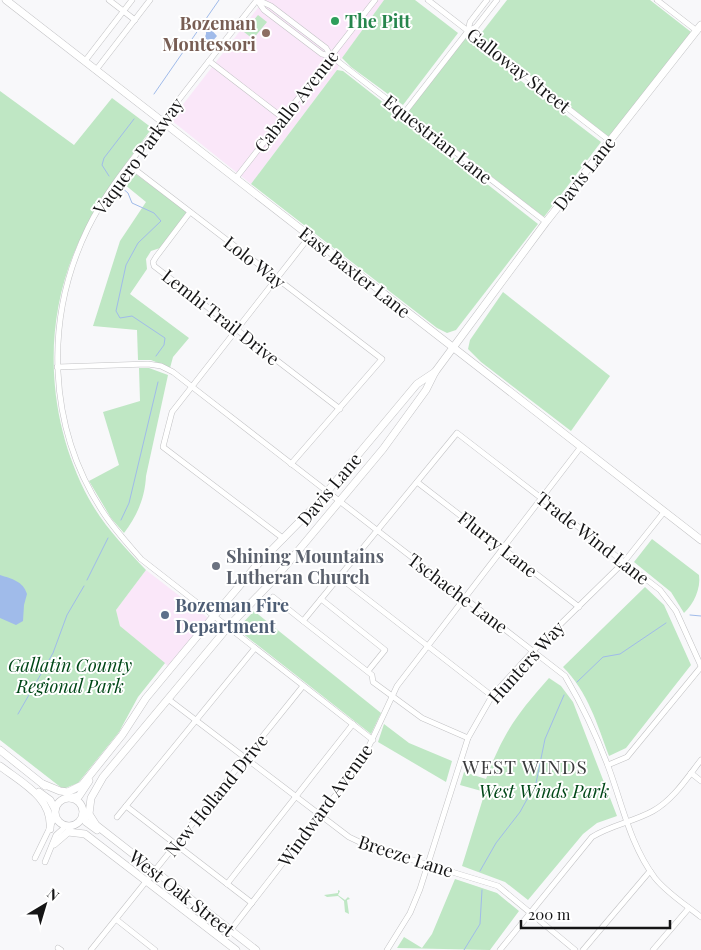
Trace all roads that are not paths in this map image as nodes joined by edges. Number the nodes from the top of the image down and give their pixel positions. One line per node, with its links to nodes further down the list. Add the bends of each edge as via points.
1 (109, 0): 11 (street)
2 (132, 0): 11 (street)
3 (150, 0): 12 (street)
4 (257, 0): 15 (street, Equestrian Lane, via 287,18 326,48); 17 (street, Vaquero Parkway)
5 (374, 0): 15 (street, Caballo Avenue)
6 (428, 0): 14 (street, Galloway Street)
7 (488, 0): 14 (street, via 470,22)
8 (497, 0): 14 (street, via 476,27)
9 (657, 0): 13 (street)
10 (7, 1): 16 (main road, East Baxter Lane)
11 (123, 11): 12 (street); 16 (street)
12 (135, 20): 18 (street)
13 (699, 28): 22 (main road, Davis Lane)
14 (468, 31): 19 (street); 22 (street, Galloway Street)
15 (331, 56): 19 (street, Equestrian Lane); 20 (street, Caballo Avenue)
16 (85, 61): 18 (main road, East Baxter Lane)
17 (209, 61): 20 (street); 21 (street, Vaquero Parkway)
18 (96, 70): 21 (main road, East Baxter Lane)
19 (405, 112): 26 (street, Equestrian Lane)
20 (282, 118): 24 (street, Caballo Avenue)
21 (162, 121): 23 (street, Vaquero Parkway); 24 (main road, East Baxter Lane)
22 (610, 141): 26 (main road, Davis Lane)
23 (129, 165): 25 (street, Lolo Way); 31 (street, Vaquero Parkway, via 89,226 70,271 60,315)
24 (236, 178): 27 (main road, East Baxter Lane)
25 (190, 212): 28 (street, Lolo Way); 29 (street, Lemhi Trail Drive, via 156,257 154,266)
26 (546, 222): 30 (main road, Davis Lane)
27 (310, 236): 28 (street); 30 (main road, East Baxter Lane)
28 (277, 279): 29 (street); 34 (street, Lolo Way, via 382,359)
29 (237, 330): 33 (street); 34 (street, Lemhi Trail Drive)
30 (453, 349): 32 (main road, Davis Lane); 35 (main road, East Baxter Lane)
31 (57, 367): 33 (street, Tschache Lane, via 161,366); 52 (street, Vaquero Parkway, via 62,415 90,490 141,560)
32 (435, 372): 38 (main road, Davis Lane, via 417,384); 40 (main road, Davis Lane, via 426,390 388,441)
33 (193, 388): 36 (street, Tschache Lane); 43 (street, via 172,412 163,447)
34 (340, 409): 36 (street)
35 (580, 448): 39 (street, Windward Avenue); 41 (main road, East Baxter Lane)
36 (291, 464): 38 (street, Tschache Lane)
37 (417, 482): 39 (street, Trade Wind Lane, via 457,432); 42 (street); 45 (street, Flurry Lane)
38 (327, 492): 40 (street, Tschache Lane); 43 (main road, Davis Lane)
39 (541, 498): 45 (street, Windward Avenue); 46 (street, Trade Wind Lane)
40 (338, 501): 42 (street, Tschache Lane); 54 (main road, Davis Lane, via 278,574)
41 (664, 512): 44 (main road, East Baxter Lane); 46 (street, Hunters Way)
42 (376, 530): 47 (street); 49 (street, Tschache Lane)
43 (284, 539): 52 (main road, Davis Lane, via 256,566)
44 (701, 540)
45 (502, 548): 49 (street, Windward Avenue); 51 (street, Flurry Lane)
46 (624, 562): 51 (street, Hunters Way); 58 (street, Trade Wind Lane, via 670,600)
47 (339, 577): 50 (street); 55 (street)
48 (272, 597): 53 (street)
49 (464, 597): 55 (street, Windward Avenue); 57 (street, Tschache Lane)
50 (321, 599): 53 (street); 59 (street, via 385,650)
51 (578, 607): 57 (street, Hunters Way)
52 (214, 616): 54 (street, Vaquero Parkway); 73 (main road, Davis Lane, via 146,698)
53 (303, 621): 59 (street)
54 (228, 627): 56 (street, Vaquero Parkway); 63 (main road, Davis Lane)
55 (428, 646): 61 (street, Windward Avenue); 62 (street)
56 (255, 648): 60 (street, Vaquero Parkway); 64 (street)
57 (534, 650): 62 (street, Hunters Way); 71 (street, Tschache Lane, via 565,676 582,705)
58 (701, 666): 71 (street, via 626,757)
59 (368, 672): 61 (street, via 372,674 373,682)
60 (303, 686): 65 (street, Vaquero Parkway); 69 (street, New Holland Drive)
61 (392, 696): 66 (street, via 422,718); 67 (street, Windward Avenue)
62 (492, 696): 66 (street, Hunters Way)
63 (168, 699): 64 (street, Breeze Lane); 75 (main road, Davis Lane)
64 (196, 720): 69 (street, Breeze Lane); 81 (street)
65 (353, 724): 67 (street, Vaquero Parkway); 79 (street)
66 (468, 738): 95 (street, Hunters Way)
67 (373, 740): 84 (street, Windward Avenue, via 362,761)
68 (0, 750): 78 (main road)
69 (246, 758): 79 (street, Breeze Lane); 92 (street, New Holland Drive)
70 (701, 760): 74 (street)
71 (608, 765): 86 (street, Tschache Lane)
72 (0, 766): 77 (main road)
73 (93, 772): 78 (main road, via 80,787 68,792); 80 (main road, via 83,792)
74 (691, 773): 76 (street); 86 (street, via 655,810)
75 (103, 777): 82 (main road, via 93,788); 89 (main road, via 91,798 89,809 91,819)
76 (701, 781)
77 (23, 784): 83 (main road, via 50,800); 88 (main road, via 47,805 51,815)
78 (43, 784): 80 (main road)
79 (297, 797): 84 (street, Breeze Lane); 99 (street)
80 (69, 798): 82 (main road, via 79,802); 83 (main road, via 58,803)
81 (126, 806): 85 (street); 92 (street)
82 (83, 812): 87 (main road, via 79,822); 89 (main road, via 86,822)
83 (55, 813): 87 (main road, via 58,821); 88 (street)
84 (321, 815): 95 (street, Breeze Lane, via 349,837 370,847); 100 (street, Windward Avenue)
85 (117, 817)
86 (627, 822): 97 (street, Tschache Lane); 102 (street, via 604,829 592,837)
87 (69, 826): 90 (main road, via 82,829); 91 (street, via 56,835)
88 (50, 829): 93 (street)
89 (108, 835): 96 (main road, West Oak Street)
90 (93, 839): 91 (main road, via 72,831 62,834); 98 (main road, West Oak Street)
91 (54, 844): 94 (street)
92 (176, 844): 96 (street, New Holland Drive); 99 (street)
93 (35, 858)
94 (45, 862)
95 (428, 865): 102 (street, Breeze Lane, via 498,886); 111 (street, Hunters Way, via 410,913)
96 (155, 871): 98 (street, New Holland Drive); 105 (main road, West Oak Street)
97 (650, 871): 101 (street, Tschache Lane); 114 (street)
98 (148, 880): 104 (street, New Holland Drive); 106 (main road, West Oak Street)
99 (227, 884): 100 (street)
100 (252, 903): 105 (street, Windward Avenue)
101 (689, 908): 103 (street, Tschache Lane); 115 (street)
102 (530, 911): 112 (street); 113 (street, Breeze Lane)
103 (701, 918)
104 (117, 920): 107 (street, New Holland Drive); 108 (street)
105 (230, 930): 106 (street, Windward Avenue); 110 (main road, West Oak Street)
106 (223, 940): 109 (main road, West Oak Street)
107 (91, 950)
108 (155, 950)
109 (236, 950)
110 (256, 950)
111 (387, 950)
112 (500, 950)
113 (575, 950)
114 (583, 950)
115 (653, 950)

